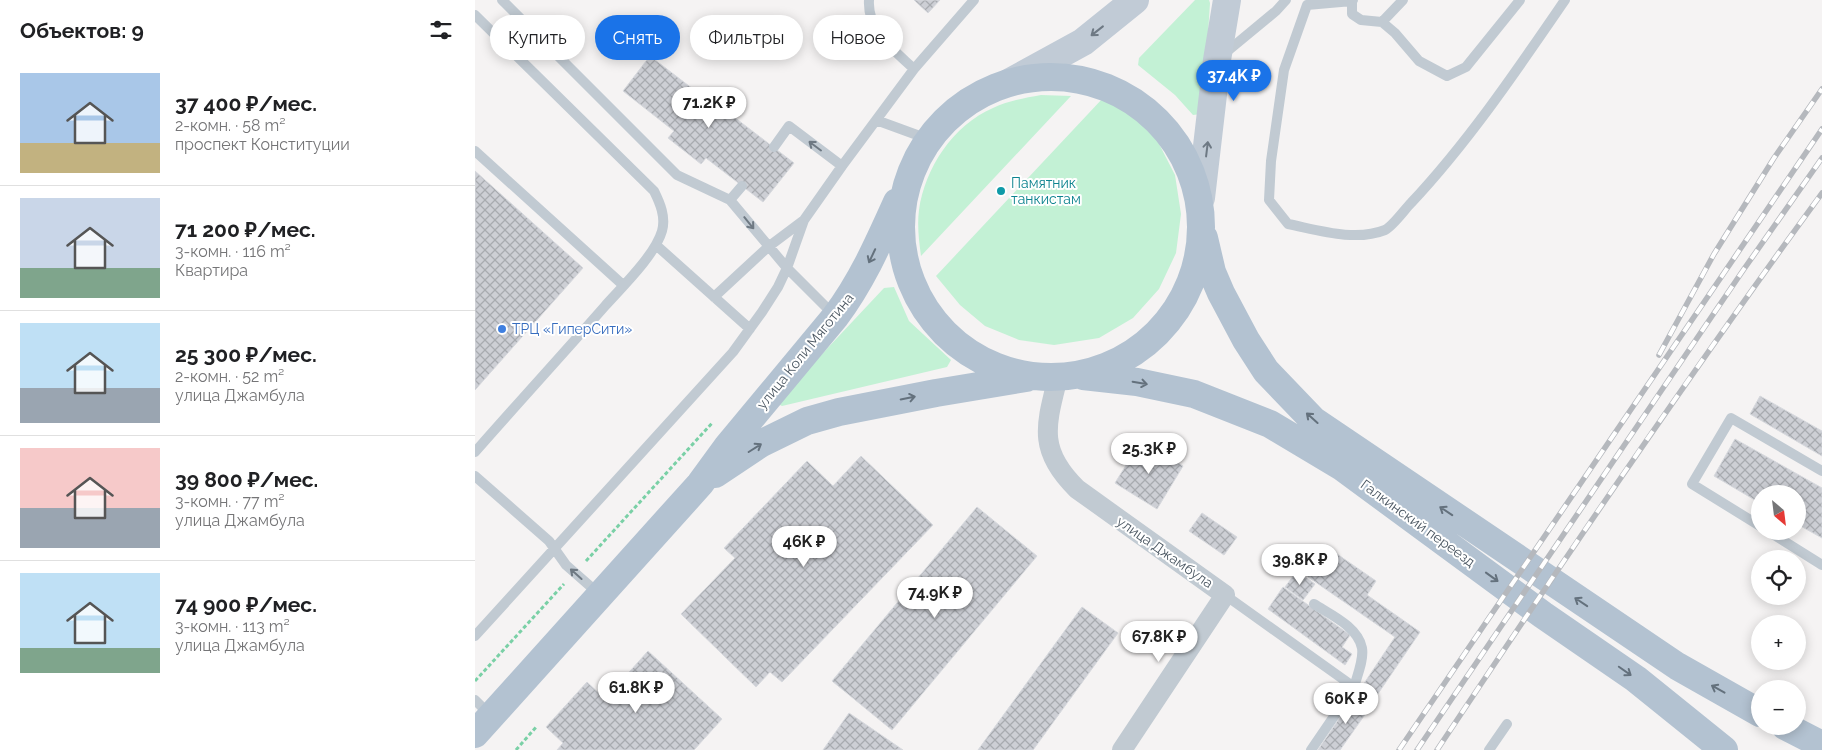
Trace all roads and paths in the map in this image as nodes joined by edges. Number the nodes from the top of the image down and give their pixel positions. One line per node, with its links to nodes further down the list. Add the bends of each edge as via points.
1 (502, 0): 24 (lane, via 677,175)
2 (869, 0): 14 (lane, via 868,10 879,34)
3 (974, 0): 14 (lane)
4 (1135, 0): 15 (main road, one-way to 15, via 1083,42)
5 (1227, 0): 13 (main road)
6 (1286, 0): 13 (lane)
7 (1403, 0): 12 (lane)
8 (1520, 0): 12 (lane, via 1466,68 1447,76 1419,61)
9 (1565, 0): 10 (lane, via 1437,175 1387,229 1361,236 1288,224 1269,200 1284,70 1307,4)
10 (1353, 1): 12 (lane, via 1352,14 1361,20)
11 (475, 15): 27 (lane, via 654,191 663,216 663,229)
12 (1382, 22)
13 (1217, 60): 23 (main road, one-way to 13)
14 (914, 69): 16 (lane)
15 (1010, 82): 17 (main road, via 968,101 949,115); 23 (main road, via 1039,77 1069,78 1097,84 1124,96 1148,112 1169,133 1185,158)
16 (876, 120): 17 (lane); 20 (lane)
17 (928, 139): 21 (main road)
18 (774, 147): 20 (lane, one-way to 18, via 789,126)
19 (475, 151): 30 (lane)
20 (842, 166): 25 (lane)
21 (907, 180): 32 (main road, улица Коли Мяготина, one-way to 32, via 867,268); 34 (main road, via 901,212 902,253 915,292 932,320 949,338 990,365 1014,373)
22 (742, 186): 24 (lane)
23 (1201, 198): 26 (main road)
24 (731, 200): 28 (lane, one-way to 28)
25 (804, 220): 28 (lane); 29 (lane)
26 (1201, 226): 34 (main road, via 1198,256 1189,285 1175,312 1155,335 1131,354 1103,367); 51 (main road, one-way to 26, via 1677,666 1313,420 1266,371 1245,340 1212,272)
27 (656, 245): 30 (lane); 31 (lane)
28 (769, 247): 29 (lane); 31 (lane)
29 (787, 268): 32 (lane); 33 (lane)
30 (623, 285): 36 (lane)
31 (714, 297): 33 (lane)
32 (835, 317): 39 (main road, улица Коли Мяготина)
33 (750, 329): 42 (lane, via 733,352)
34 (1057, 376): 39 (main road, улица Коли Мяготина, one-way to 34, via 760,444 807,421 927,394); 46 (street, улица Джамбула, via 1047,433 1065,478); 63 (main road, Галкинский переезд, one-way to 63, via 1137,382 1194,394 1270,424 1342,467 1636,679)
35 (716, 419): 44 (path)
36 (475, 452)
37 (1822, 471): 40 (lane, via 1731,418 1692,484)
38 (475, 476): 42 (lane)
39 (699, 484): 45 (main road, улица Коли Мяготина)
40 (1751, 520)
41 (1782, 540): 43 (lane)
42 (555, 549): 44 (lane); 48 (lane)
43 (1822, 565)
44 (575, 573): 45 (lane, one-way to 44); 49 (path)
45 (600, 595): 52 (main road, улица Коли Мяготина)
46 (1225, 595): 50 (lane); 60 (street, улица Джамбула)
47 (1314, 604): 50 (lane, via 1355,632 1362,649)
48 (475, 636)
49 (475, 681)
50 (1354, 687): 61 (lane)
51 (1751, 708)
52 (480, 717)
53 (1507, 724): 62 (lane)
54 (537, 726): 59 (path)
55 (1806, 729): 56 (main road)
56 (1822, 733)
57 (1803, 735): 58 (main road)
58 (1822, 745)
59 (516, 750)
60 (1122, 750)
61 (1311, 750)
62 (1489, 750)
63 (1724, 750)

